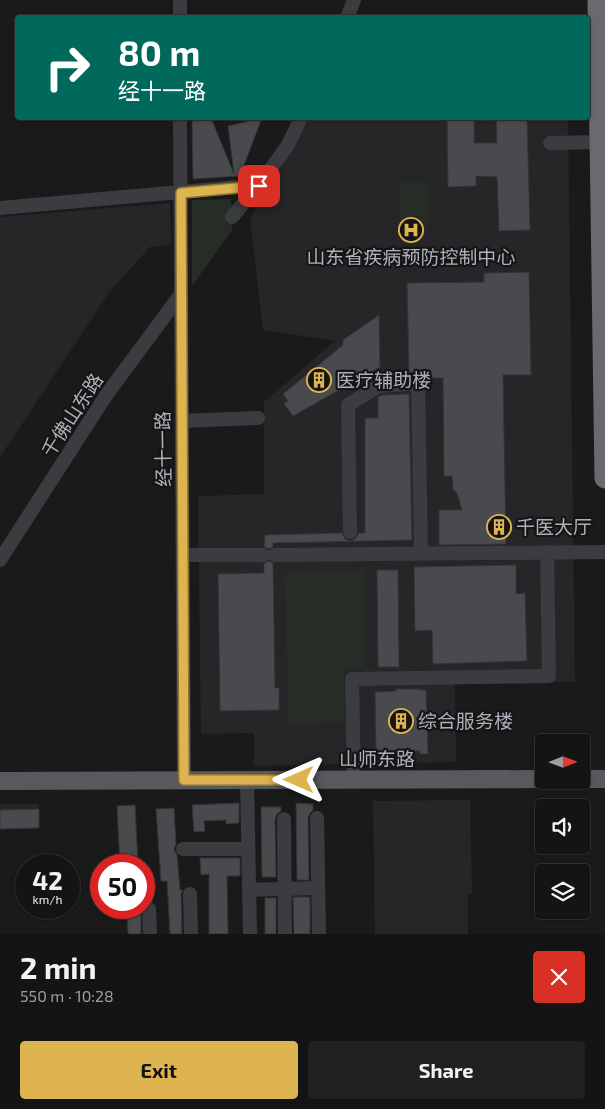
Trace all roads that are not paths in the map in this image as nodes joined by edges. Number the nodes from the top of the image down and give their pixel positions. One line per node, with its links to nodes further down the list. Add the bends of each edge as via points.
1 (180, 0): 4 (street)
2 (354, 0): 5 (street)
3 (598, 0): 8 (highway)
4 (180, 15)
5 (348, 15)
6 (180, 120): 11 (street, 经十一路)
7 (300, 120): 10 (street, via 288,145)
8 (600, 142): 9 (street); 17 (highway)
9 (550, 143)
10 (259, 186): 11 (street); 13 (street)
11 (181, 193): 12 (street); 14 (street, 经十一路)
12 (0, 208)
13 (232, 217)
14 (181, 294): 16 (street, 经十一路); 23 (street, 千佛山东路, via 107,394)
15 (258, 418): 16 (street)
16 (182, 421): 22 (street, 经十一路)
17 (605, 478)
18 (350, 543): 21 (street); 21 (street, via 348,405 379,386 418,383); 22 (street, via 269,555)
19 (547, 552): 20 (street); 21 (street); 29 (street, via 549,676 352,679)
20 (605, 552)
21 (421, 553)
22 (183, 555): 27 (street, 经十一路)
23 (0, 560)
24 (535, 779): 29 (main road, 山师东路)
25 (590, 779): 26 (main road)
26 (605, 779)
27 (184, 780): 28 (main road, 山师东路); 30 (main road, 山师东路)
28 (247, 780): 29 (main road, 山师东路); 34 (street)
29 (354, 780)
30 (0, 781)
31 (317, 818): 35 (street)
32 (284, 819): 36 (street)
33 (183, 849): 34 (street)
34 (248, 849): 37 (street)
35 (318, 888): 36 (street); 44 (street)
36 (284, 889): 37 (street); 43 (street)
37 (249, 890): 42 (street)
38 (190, 894): 41 (street)
39 (149, 919): 40 (street)
40 (150, 934)
41 (191, 934)
42 (250, 934)
43 (285, 934)
44 (320, 934)

